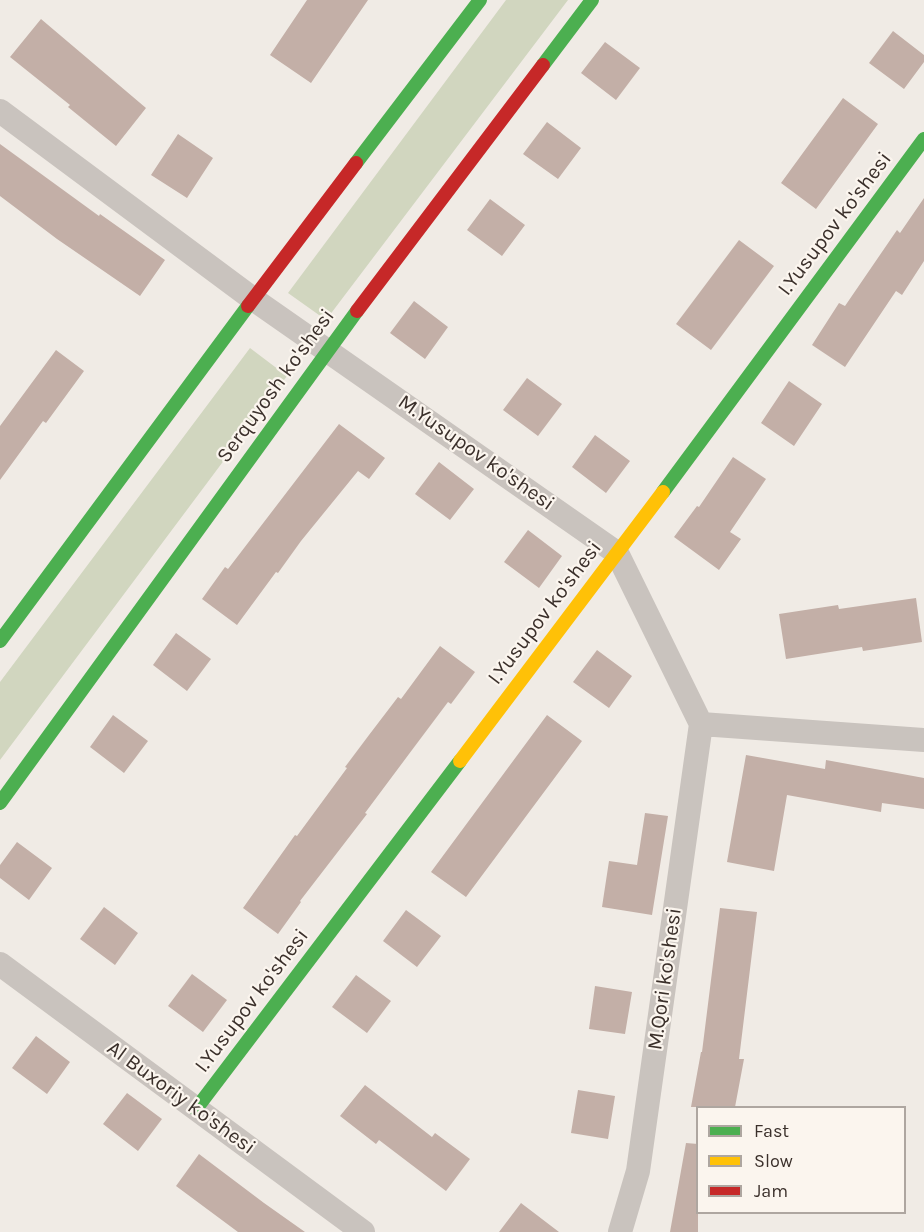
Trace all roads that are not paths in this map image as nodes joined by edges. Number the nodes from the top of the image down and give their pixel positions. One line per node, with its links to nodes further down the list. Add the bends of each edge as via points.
1 (480, 0): 5 (street)
2 (592, 0): 6 (street, Serquyosh ko'shesi)
3 (0, 111): 5 (street, M.Yusupov ko'shesi)
4 (924, 139): 7 (street, I.Yusupov ko'shesi)
5 (254, 299): 6 (street, M.Yusupov ko'shesi); 8 (street)
6 (328, 349): 7 (street, M.Yusupov ko'shesi); 11 (street, Serquyosh ko'shesi)
7 (617, 553): 9 (street, M.Yusupov ko'shesi); 13 (street, I.Yusupov ko'shesi)
8 (0, 641)
9 (701, 724): 10 (street); 15 (street, M.Qori ko'shesi, via 638,1171)
10 (924, 740)
11 (0, 803)
12 (0, 964): 13 (street, Al Buxoriy ko'shesi)
13 (196, 1109): 14 (street, Al Buxoriy ko'shesi)
14 (363, 1232)
15 (620, 1232)

